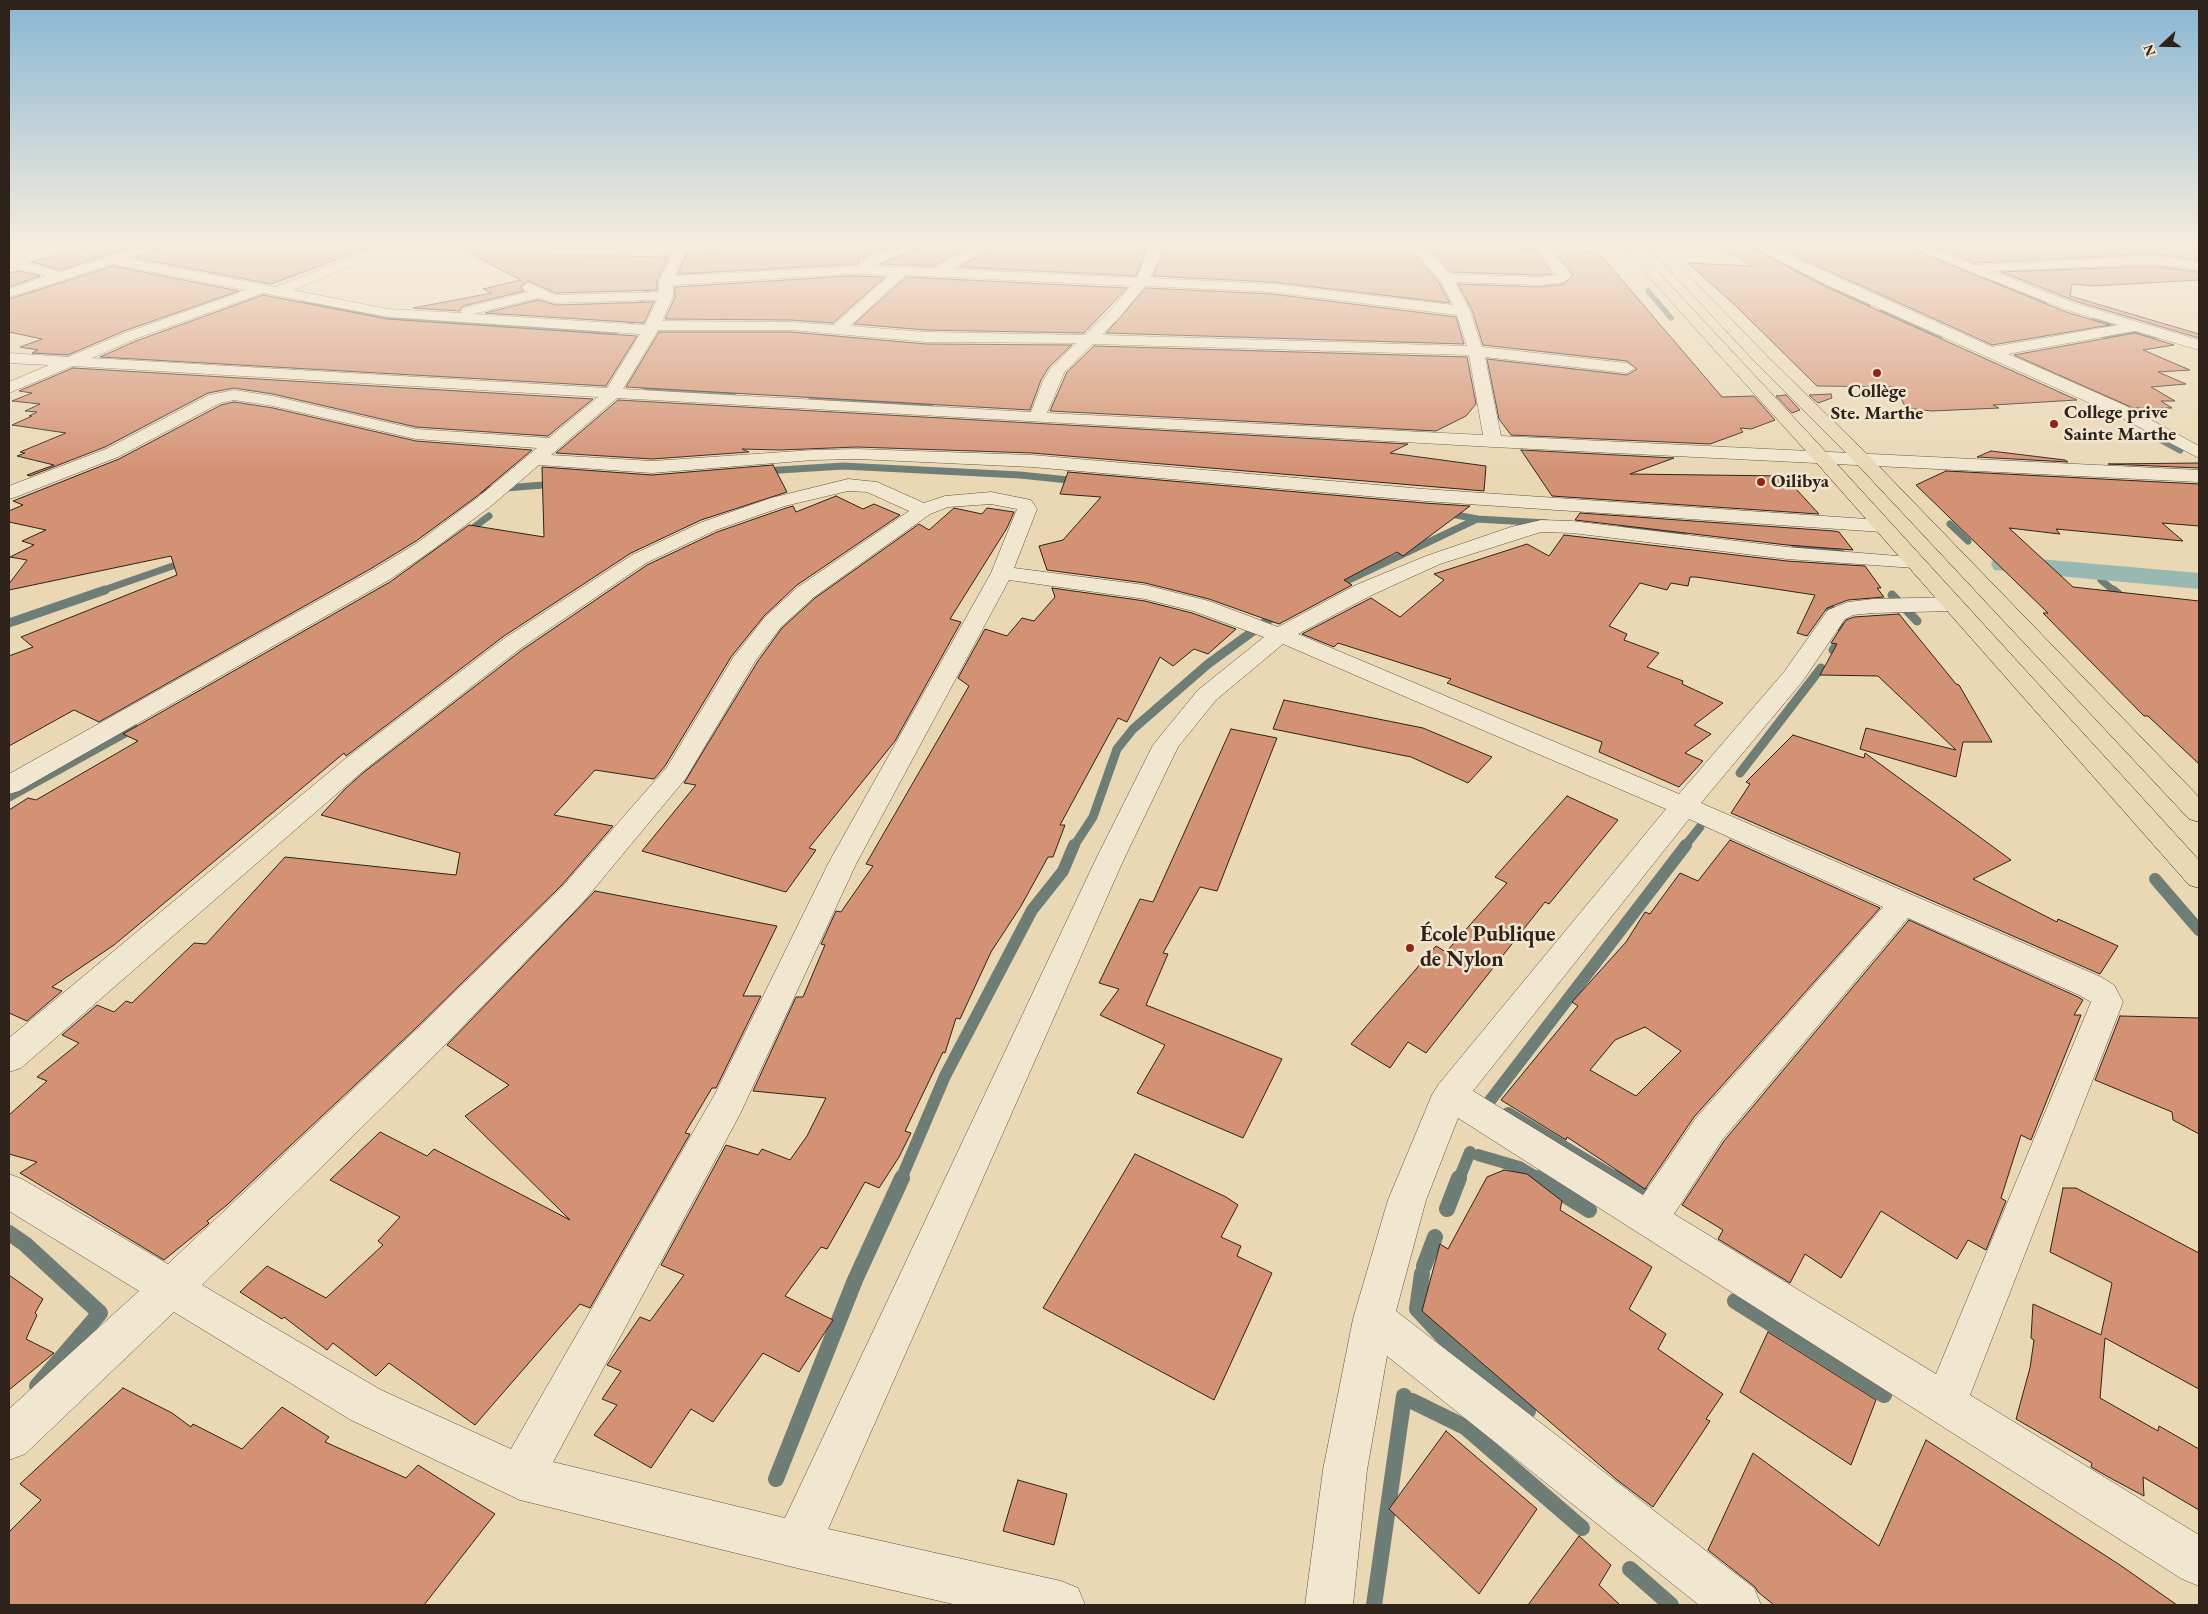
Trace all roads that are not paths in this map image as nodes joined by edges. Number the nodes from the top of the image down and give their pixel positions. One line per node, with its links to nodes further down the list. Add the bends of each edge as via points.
1 (170, 320): 19 (street)
2 (505, 320): 11 (street)
3 (654, 320): 11 (street)
4 (848, 320): 13 (street)
5 (1107, 320): 14 (street)
6 (1466, 320): 16 (street)
7 (1695, 320): 28 (main road)
8 (1726, 320): 29 (main road)
9 (1920, 320): 17 (street)
10 (2116, 320): 12 (street)
11 (651, 327): 13 (street, via 756,325); 22 (street)
12 (2135, 327): 15 (street); 17 (street)
13 (837, 330): 14 (street, via 926,337)
14 (1089, 340): 16 (street); 23 (street, via 1058,368 1051,381)
15 (2199, 345)
16 (1476, 351): 20 (street); 24 (street)
17 (1993, 352): 27 (street, via 2118,409)
18 (9, 358): 19 (street)
19 (64, 362): 21 (street); 22 (street)
20 (1627, 368)
21 (9, 388)
22 (611, 394): 23 (street); 25 (street)
23 (1044, 418): 24 (street); 26 (street)
24 (1493, 442): 28 (street)
25 (553, 444): 30 (street); 32 (street, via 416,434 234,395 215,399 112,453)
26 (1038, 447): 30 (street, via 813,455 652,467); 34 (street, via 1424,495)
27 (2199, 453)
28 (1820, 456): 29 (street); 34 (main road)
29 (1861, 458): 31 (street); 41 (main road)
30 (532, 463): 39 (street, via 424,547 380,575)
31 (2199, 476)
32 (9, 493)
33 (923, 510): 36 (street, via 945,502 968,499 991,498 1024,504 1027,509); 44 (street, via 870,486 848,485 778,502 709,526 640,559 513,644 354,765); 48 (street, via 806,592 773,622 745,658 677,772 573,894 429,1039)
34 (1882, 526): 35 (main road)
35 (1915, 562): 37 (main road); 38 (street, via 1787,553 1541,526 1518,530 1398,574)
36 (1002, 573): 38 (street, via 1146,592 1201,606); 52 (street, via 842,864 728,1104)
37 (1952, 604): 40 (street, via 1873,606 1848,609 1836,615 1792,677); 42 (main road)
38 (1280, 635): 40 (street); 53 (street, via 1207,694 1166,745 1109,861)
39 (9, 785)
40 (1684, 806): 43 (street); 45 (street)
41 (2199, 813)
42 (2199, 878)
43 (1904, 903): 47 (street, via 1709,1129); 50 (street, via 2090,986 2103,994 2107,1002)
44 (9, 1058)
45 (1450, 1095): 47 (street); 49 (street, via 1407,1200)
46 (9, 1191): 48 (street)
47 (1649, 1219): 50 (street)
48 (170, 1289): 51 (street); 52 (street, via 366,1405)
49 (1373, 1319): 56 (street, via 1345,1470); 57 (street)
50 (1945, 1403): 54 (street)
51 (9, 1438)
52 (520, 1477): 53 (street)
53 (796, 1546): 55 (street)
54 (2199, 1562)
55 (1061, 1605)
56 (1329, 1605)
57 (1737, 1605)

